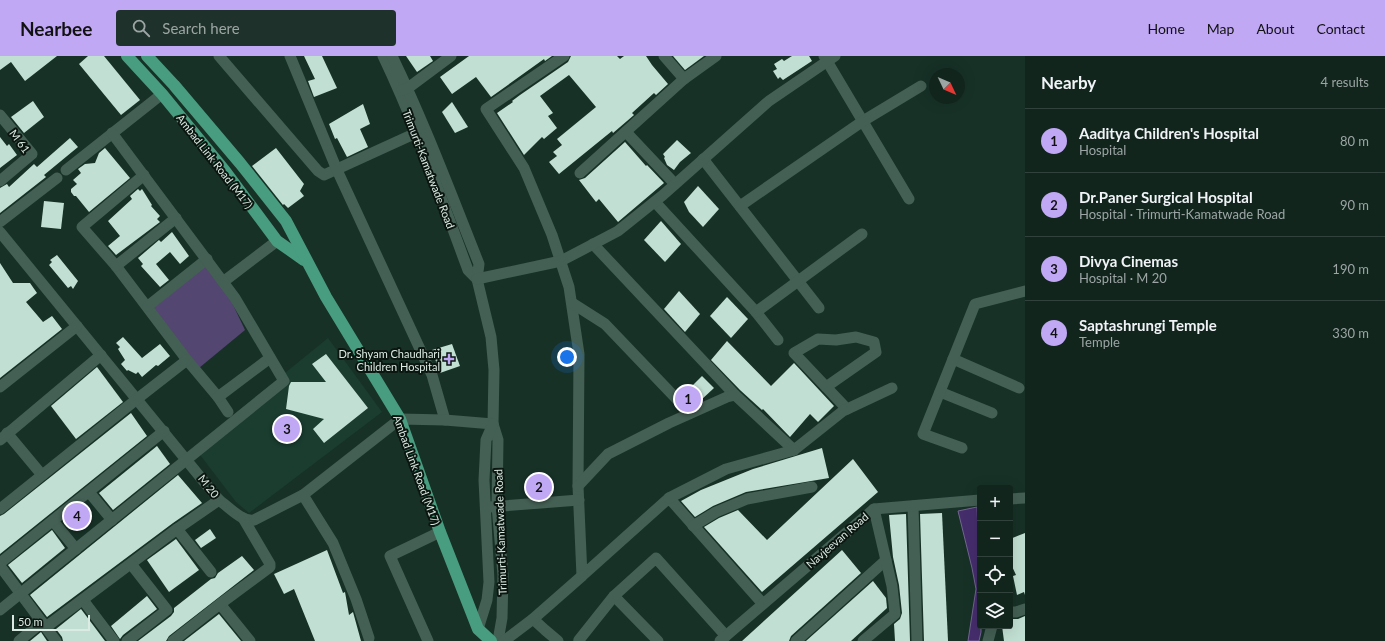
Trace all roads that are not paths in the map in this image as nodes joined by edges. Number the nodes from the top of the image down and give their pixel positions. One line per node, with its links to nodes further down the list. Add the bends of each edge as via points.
1 (127, 56): 15 (main road, Ambad Link Road (M17))
2 (147, 56): 40 (main road, Ambad Link Road (M17), via 230,151 286,221)
3 (219, 56): 23 (street, via 318,171 324,176)
4 (290, 56): 23 (street)
5 (382, 56): 14 (street, Trimurti-Kamatwade Road)
6 (392, 56): 14 (street, Trimurti-Kamatwade Road)
7 (451, 56): 14 (street)
8 (564, 56): 39 (street, via 486,109 524,168)
9 (664, 56): 12 (street)
10 (716, 56): 12 (street)
11 (829, 58): 17 (street); 21 (street, via 770,101)
12 (684, 79): 18 (street)
13 (921, 86): 17 (street)
14 (403, 90): 20 (street, Trimurti-Kamatwade Road); 42 (street, Trimurti-Kamatwade Road, via 479,264)
15 (162, 94): 19 (street); 36 (main road, Ambad Link Road (M17), via 225,171)
16 (0, 115): 27 (street, M 61, via 32,154)
17 (863, 121): 29 (street); 31 (street)
18 (626, 132): 24 (street); 28 (street)
19 (112, 133): 22 (street); 25 (street)
20 (416, 133): 23 (street); 42 (street, Trimurti-Kamatwade Road, via 468,270)
21 (703, 159): 28 (street); 31 (street)
22 (66, 170)
23 (337, 170): 69 (street, via 432,375)
24 (580, 173)
25 (144, 175): 32 (street); 41 (street, via 82,227)
26 (57, 178): 33 (street)
27 (0, 181)
28 (675, 184): 30 (street)
29 (909, 199)
30 (655, 202): 37 (street, via 618,231); 49 (street)
31 (740, 206): 43 (street)
32 (176, 218): 38 (street); 41 (street)
33 (0, 222)
34 (0, 232): 50 (street, M 20)
35 (862, 234): 43 (street)
36 (277, 241): 40 (main road, Ambad Link Road (M17)); 44 (street)
37 (593, 244): 39 (street); 61 (street)
38 (207, 259): 44 (street); 47 (street)
39 (561, 261): 42 (street); 46 (street, via 570,287)
40 (307, 262): 68 (main road, Ambad Link Road (M17))
41 (116, 266): 47 (street)
42 (477, 279): 70 (street, Trimurti-Kamatwade Road, via 487,315 493,354)
43 (798, 281): 48 (street); 49 (street)
44 (223, 282): 53 (street)
45 (1025, 291): 54 (street, via 976,304)
46 (572, 303): 66 (street, via 605,324); 77 (street, via 579,354)
47 (148, 306): 55 (street)
48 (819, 308)
49 (756, 312): 51 (street)
50 (77, 326): 52 (street, M 20); 56 (street)
51 (778, 340)
52 (101, 355): 63 (street, M 20); 72 (street)
53 (270, 358): 62 (street); 75 (street, via 284,381)
54 (953, 359): 59 (street); 60 (street)
55 (187, 360): 62 (street); 63 (street)
56 (0, 387)
57 (826, 387): 57 (street, via 794,353 818,339 856,338 874,342 876,352); 64 (street)
58 (892, 388): 64 (street)
59 (1019, 388)
60 (940, 392): 67 (street); 73 (street, via 923,434)
61 (734, 395): 66 (street); 74 (street)
62 (218, 397): 65 (street)
63 (137, 399): 71 (street, M 20); 76 (street)
64 (847, 409): 74 (street)
65 (228, 412)
66 (690, 413): 77 (street, via 608,454)
67 (992, 414)
68 (400, 419): 69 (street); 80 (street); 97 (main road, Ambad Link Road (M17))
69 (445, 420): 70 (street)
70 (493, 424): 87 (street, Trimurti-Kamatwade Road, via 498,440); 89 (street, Trimurti-Kamatwade Road, via 486,440)
71 (164, 431): 75 (street, M 20); 79 (street)
72 (4, 436): 76 (street)
73 (962, 448)
74 (794, 450): 81 (street, via 726,469)
75 (188, 460): 84 (street, M 20); 93 (street)
76 (42, 475): 90 (street)
77 (578, 486): 85 (street)
78 (812, 487): 95 (street, via 747,499 716,512)
79 (89, 492): 93 (street); 94 (street)
80 (303, 495): 92 (street, via 254,520); 118 (street, via 333,543 356,599)
81 (668, 498): 95 (street); 103 (street)
82 (1025, 498): 83 (street)
83 (1013, 499)
84 (220, 500): 92 (street, M 20); 96 (street)
85 (579, 500): 87 (street); 103 (street)
86 (977, 500): 88 (street, Navjeevan Road)
87 (496, 506): 89 (street); 119 (street, Trimurti-Kamatwade Road)
88 (913, 506): 91 (street, Navjeevan Road); 133 (street)
89 (485, 507): 115 (street, Trimurti-Kamatwade Road, via 489,582)
90 (0, 509)
91 (874, 509): 99 (street); 108 (street, Navjeevan Road)
92 (243, 518): 107 (street, via 270,567)
93 (112, 520): 98 (street)
94 (53, 521): 98 (street); 101 (street)
95 (693, 526): 108 (street)
96 (177, 529): 100 (street); 102 (street)
97 (440, 532): 115 (main road, Ambad Link Road (M17)); 127 (street, via 390,556)
98 (76, 549): 104 (street)
99 (886, 560): 131 (street); 132 (street, via 895,614)
100 (131, 564): 106 (street); 124 (street, via 167,610)
101 (0, 565): 104 (street)
102 (211, 572)
103 (582, 576): 112 (street)
104 (21, 594): 110 (street); 113 (street)
105 (614, 596): 117 (street, via 656,558); 120 (street); 130 (street)
106 (83, 600): 113 (street); 123 (street)
107 (220, 604): 116 (street); 126 (street)
108 (763, 604): 117 (street, Navjeevan Road)
109 (1025, 609): 111 (street)
110 (0, 610)
111 (1013, 612)
112 (533, 618): 119 (street); 129 (street)
113 (44, 625): 121 (street); 122 (street)
114 (991, 629): 134 (street)
115 (478, 635): 128 (main road, Ambad Link Road (M17))
116 (187, 637): 125 (street)
117 (723, 638)
118 (368, 640)
119 (505, 640)
120 (579, 640)
121 (20, 641)
122 (56, 641)
123 (114, 641)
124 (127, 641)
125 (173, 641)
126 (250, 641)
127 (428, 641)
128 (491, 641)
129 (558, 641)
130 (658, 641)
131 (796, 641)
132 (863, 641)
133 (917, 641)
134 (988, 641)

